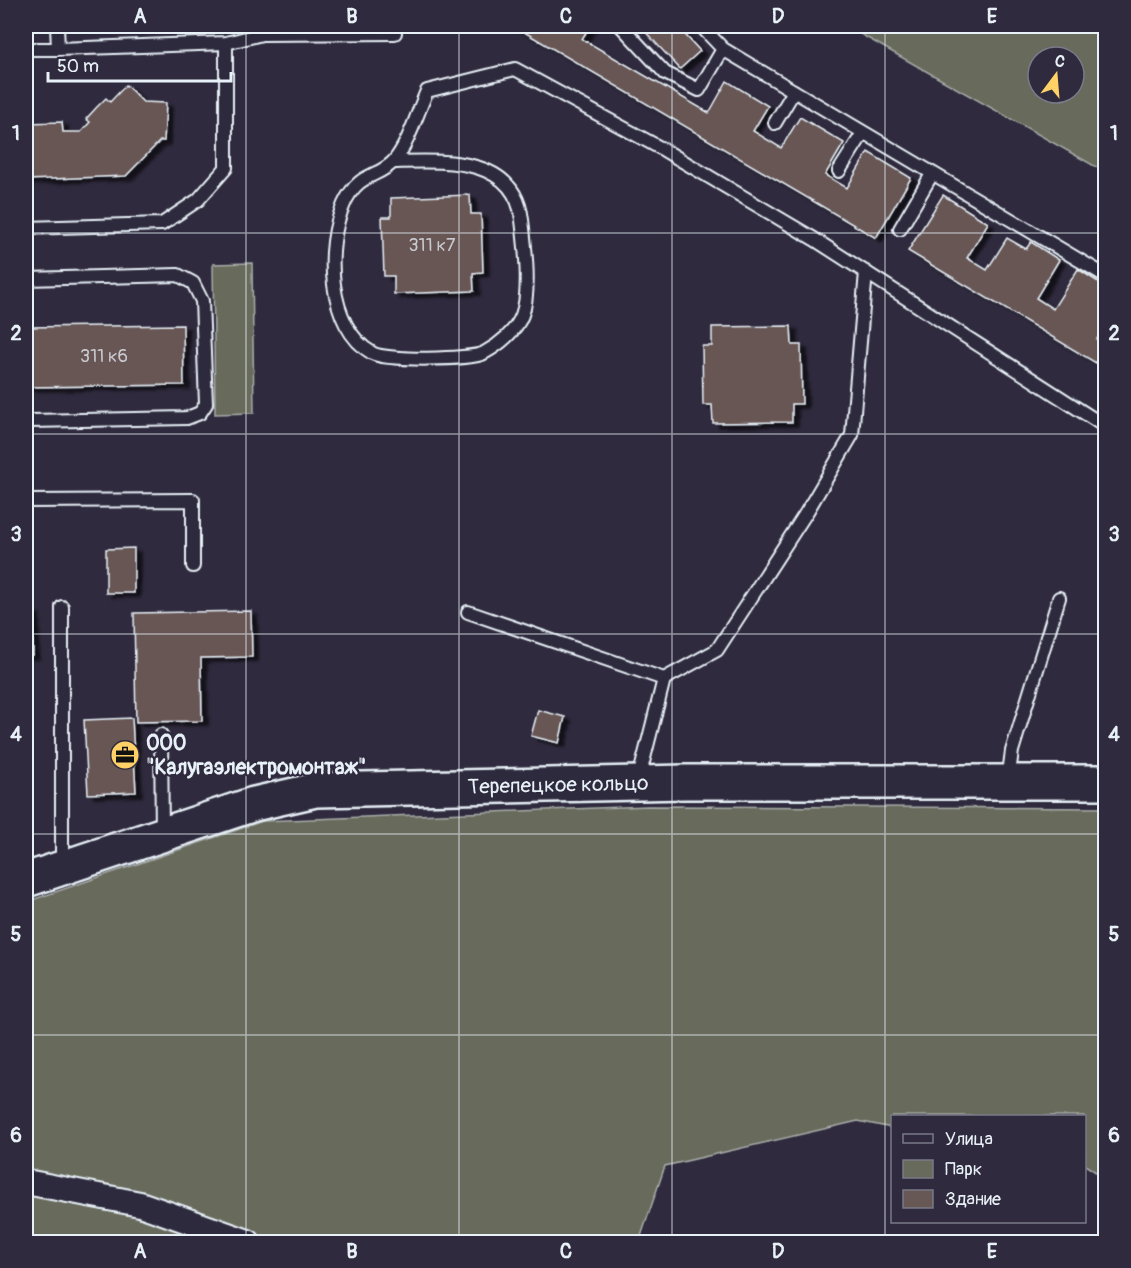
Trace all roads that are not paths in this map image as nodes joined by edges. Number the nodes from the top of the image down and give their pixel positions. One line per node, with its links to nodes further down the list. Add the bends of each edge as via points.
1 (57, 26): 8 (lane)
2 (394, 26): 5 (lane, via 394,33)
3 (621, 26): 9 (lane, via 665,73 699,90)
4 (701, 26): 9 (lane)
5 (262, 30): 6 (lane)
6 (226, 43): 8 (lane); 16 (lane, via 226,168 198,200 162,224)
7 (26, 49): 8 (lane)
8 (58, 49)
9 (723, 49): 10 (lane)
10 (794, 91): 11 (lane); 12 (lane)
11 (775, 123)
12 (863, 134): 14 (lane); 15 (lane)
13 (393, 162): 13 (lane, via 437,161 478,166 503,180 521,207 527,265 522,314 507,336 482,354 423,360 373,354 351,335 334,294 333,243 344,204 359,180); 18 (lane, via 427,91 515,69 664,150)
14 (839, 171)
15 (932, 174): 17 (lane); 19 (lane)
16 (26, 228)
17 (900, 229)
18 (866, 272): 22 (lane); 28 (lane, via 852,435 717,650)
19 (1106, 276)
20 (26, 279): 21 (lane, via 177,275 193,283 202,300 206,404 200,413 187,418)
21 (26, 424)
22 (1106, 427)
23 (26, 501): 24 (lane, via 193,500)
24 (193, 566)
25 (1059, 598): 30 (lane, via 1012,751)
26 (62, 607): 34 (lane)
27 (468, 612): 28 (lane)
28 (664, 679): 32 (lane)
29 (161, 735): 33 (lane)
30 (1007, 782): 31 (street, Терепецкое кольцо); 32 (street, Терепецкое кольцо)
31 (1106, 782)
32 (638, 783): 33 (street, Терепецкое кольцо, via 316,790 254,804)
33 (162, 835): 34 (street, Терепецкое кольцо)
34 (62, 868): 35 (street, Терепецкое кольцо)
35 (26, 880)
36 (26, 1182): 37 (street, via 140,1204)
37 (248, 1242)

